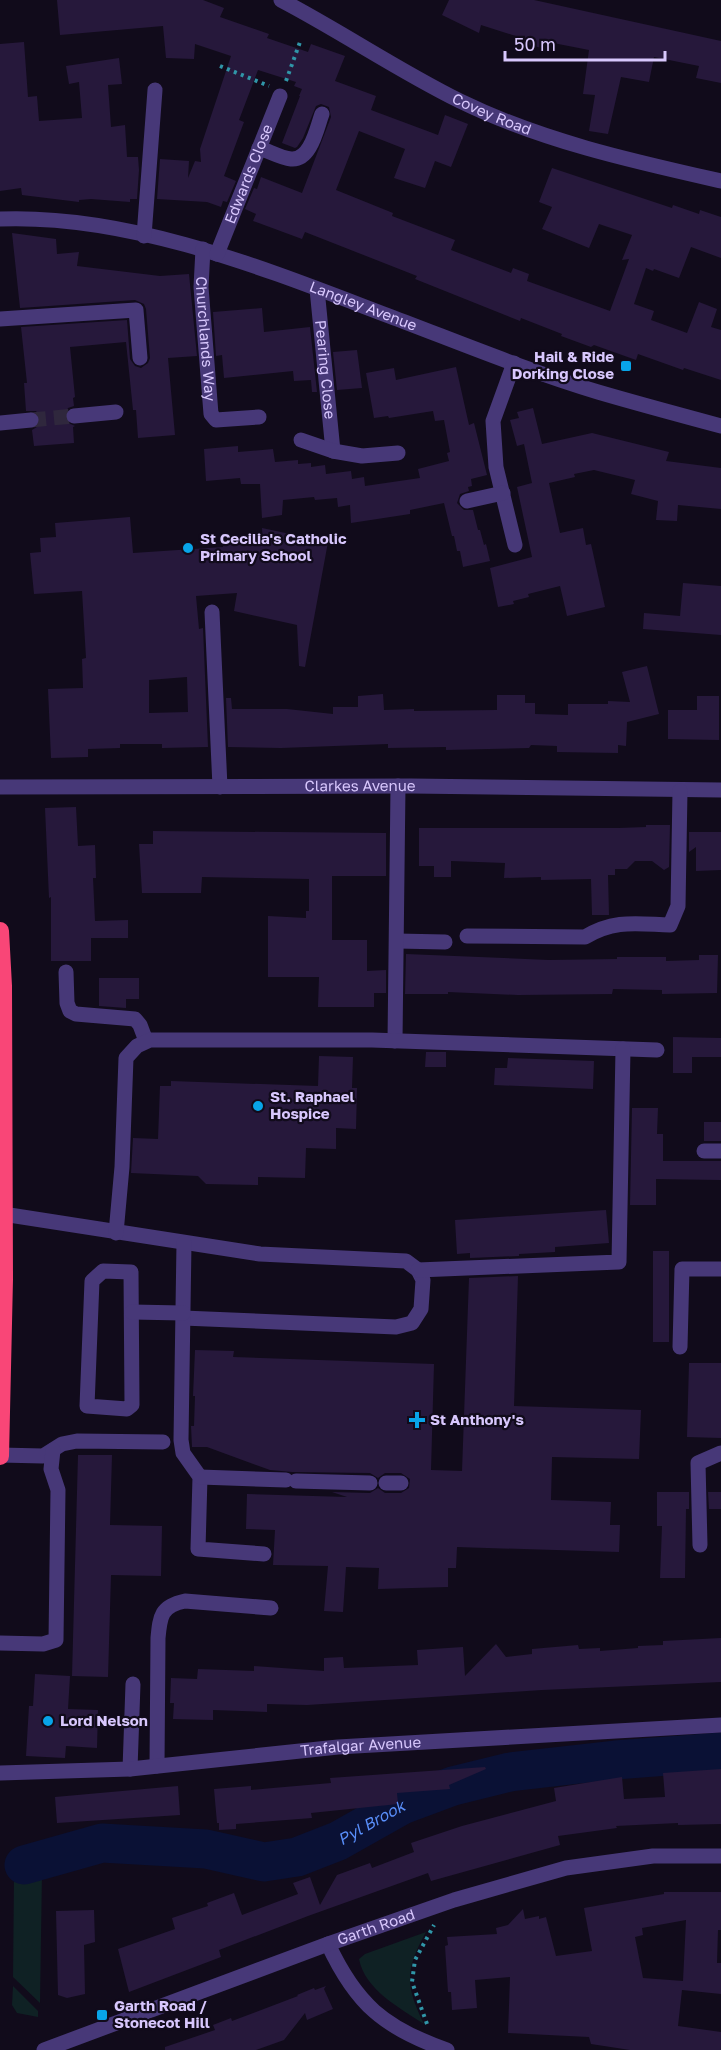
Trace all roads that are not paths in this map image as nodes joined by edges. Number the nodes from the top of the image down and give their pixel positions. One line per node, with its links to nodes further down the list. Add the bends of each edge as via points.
1 (281, 0): 6 (street, Covey Road, via 460,101 512,123 574,145)
2 (155, 90): 8 (street)
3 (280, 96): 5 (street, Edwards Close)
4 (322, 114): 5 (street, via 308,151 302,156 293,160)
5 (259, 148): 9 (street, Edwards Close)
6 (721, 181)
7 (0, 219): 8 (street, Langley Avenue, via 71,222)
8 (144, 236): 9 (street, Langley Avenue)
9 (210, 252): 10 (street, Langley Avenue); 16 (street, Churchlands Way, via 201,287 211,414 216,420)
10 (317, 289): 13 (street, Langley Avenue); 21 (street, Pearing Close)
11 (0, 319): 12 (street, via 135,310)
12 (140, 358)
13 (514, 363): 19 (street, Langley Avenue, via 597,392); 23 (street, via 493,421 496,467)
14 (116, 412): 15 (street)
15 (74, 416)
16 (259, 417)
17 (31, 420): 18 (street)
18 (0, 423)
19 (721, 426)
20 (301, 440): 21 (street)
21 (333, 451): 22 (street, via 362,456)
22 (398, 453)
23 (503, 493): 24 (street); 25 (street)
24 (467, 501)
25 (515, 544)
26 (213, 612): 29 (street)
27 (398, 786): 29 (street, Clarkes Avenue); 31 (street, Clarkes Avenue); 34 (street)
28 (0, 787): 29 (street, Clarkes Avenue)
29 (220, 787)
30 (721, 790): 31 (street, Clarkes Avenue)
31 (680, 791): 33 (street, via 678,906 670,925 615,924 585,937)
32 (0, 931): 43 (highway)
33 (467, 936)
34 (397, 941): 35 (street); 38 (street)
35 (445, 942)
36 (66, 972): 37 (street, via 70,1011 135,1019)
37 (146, 1041): 38 (street); 44 (street, via 126,1058)
38 (395, 1041): 39 (street)
39 (624, 1049): 40 (street); 47 (street, via 619,1262)
40 (657, 1050)
41 (704, 1150): 42 (street)
42 (721, 1151)
43 (2, 1206): 44 (street); 54 (highway)
44 (116, 1233): 45 (street)
45 (184, 1243): 47 (street, via 260,1254 406,1261); 49 (street)
46 (721, 1269): 50 (street, via 682,1269)
47 (418, 1270): 49 (street, via 423,1280 421,1309 412,1323 396,1327)
48 (132, 1312): 48 (street, via 132,1405 87,1406 92,1281 103,1271 131,1272); 49 (street)
49 (183, 1315): 55 (street, via 181,1440 183,1454)
50 (680, 1347)
51 (163, 1442): 52 (street, via 77,1441)
52 (53, 1450): 54 (street, via 44,1456); 62 (street, via 51,1470 58,1490 56,1640 43,1644)
53 (721, 1453): 59 (street, via 698,1463)
54 (0, 1456)
55 (200, 1477): 56 (street); 60 (street, via 198,1550)
56 (370, 1483)
57 (386, 1483): 58 (street)
58 (402, 1483)
59 (700, 1545)
60 (264, 1554)
61 (271, 1608): 65 (street, via 185,1601 167,1607 160,1619 158,1638)
62 (0, 1643)
63 (133, 1683): 66 (street)
64 (721, 1725): 65 (street, Trafalgar Avenue, via 338,1747)
65 (157, 1766): 66 (street, Trafalgar Avenue)
66 (130, 1769): 67 (street, Trafalgar Avenue)
67 (0, 1773)
68 (721, 1856): 69 (street, Garth Road, via 653,1856 566,1868 445,1903)
69 (328, 1944): 70 (street, via 340,1971 359,1998 417,2040); 71 (street, Garth Road)
70 (442, 2048)
71 (44, 2050)

